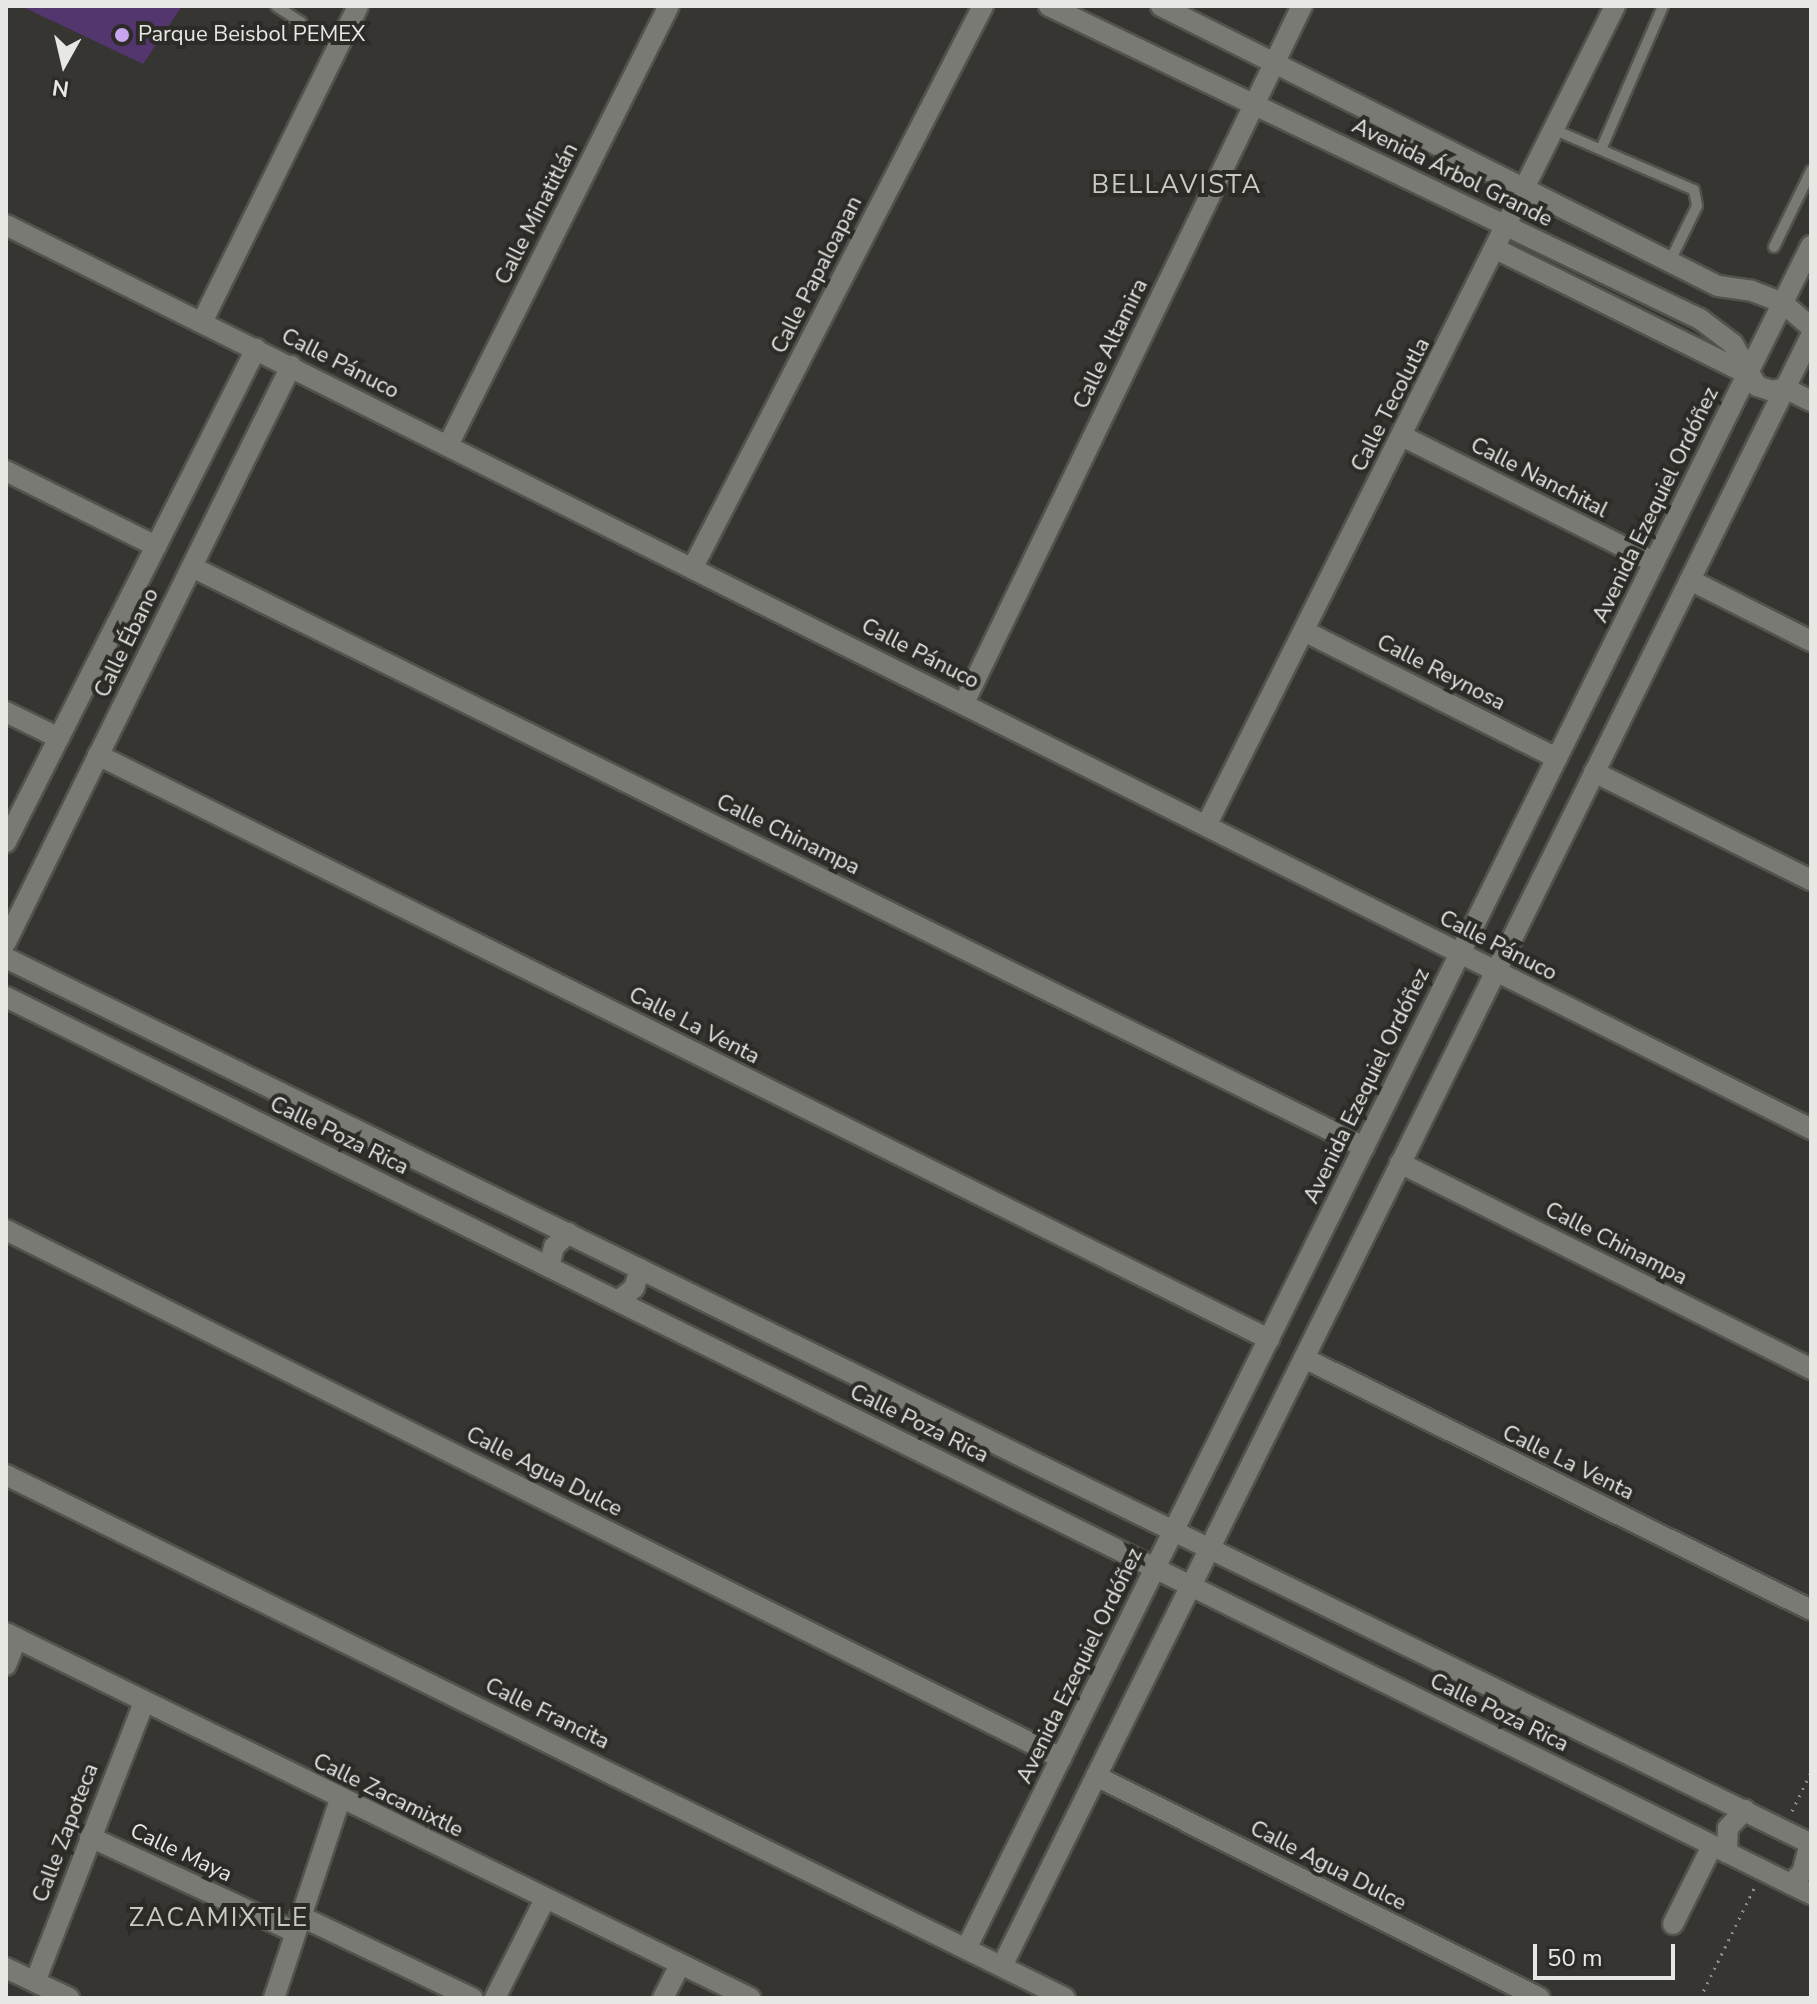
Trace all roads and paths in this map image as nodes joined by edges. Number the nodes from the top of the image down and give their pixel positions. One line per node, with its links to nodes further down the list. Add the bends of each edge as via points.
1 (276, 6): 10 (lane)
2 (358, 6): 24 (street)
3 (669, 6): 33 (street, Calle Minatitlán)
4 (983, 6): 38 (street, Calle Papaloapan)
5 (1049, 6): 12 (street, Avenida Árbol Grande)
6 (1161, 6): 11 (street, Avenida Árbol Grande)
7 (1302, 6): 11 (street, Calle Altamira)
8 (1615, 6): 13 (street, Calle Tecolutla)
9 (1663, 6): 14 (lane)
10 (301, 22)
11 (1276, 61): 12 (street, Calle Altamira); 16 (street, Avenida Árbol Grande)
12 (1254, 105): 18 (street, Avenida Árbol Grande); 42 (street, Calle Altamira)
13 (1555, 130): 14 (lane); 16 (street, Calle Tecolutla)
14 (1602, 147): 22 (lane, via 1694,190 1697,206)
15 (1811, 171): 20 (lane)
16 (1528, 187): 18 (street, Calle Tecolutla); 22 (street, Avenida Árbol Grande)
17 (6, 225): 24 (street, Calle Pánuco)
18 (1508, 226): 21 (street, Calle Tecolutla); 29 (street, Avenida Árbol Grande, via 1718,329 1739,352)
19 (1811, 246): 23 (street, Avenida Ezequiel Ordóñez)
20 (1774, 247)
21 (1496, 249): 29 (street); 32 (street, Calle Tecolutla)
22 (1670, 261): 23 (street, Avenida Árbol Grande, via 1718,286)
23 (1783, 303): 25 (street, Avenida Árbol Grande); 29 (street, Avenida Ezequiel Ordóñez)
24 (202, 322): 27 (street, Calle Pánuco)
25 (1811, 327)
26 (1811, 336): 30 (street)
27 (256, 349): 28 (street, Calle Pánuco); 35 (street, Calle Ébano)
28 (291, 366): 33 (street, Calle Pánuco); 37 (street, Calle Ébano)
29 (1748, 374): 30 (street, via 1757,386); 36 (street, Avenida Ezequiel Ordóñez)
30 (1785, 388): 31 (street); 39 (street)
31 (1811, 401)
32 (1402, 436): 36 (street, Calle Nanchital); 40 (street, Calle Tecolutla)
33 (448, 445): 38 (street, Calle Pánuco)
34 (6, 471): 35 (street)
35 (156, 546): 44 (street, Calle Ébano)
36 (1654, 562): 46 (street, Avenida Ezequiel Ordóñez)
37 (192, 567): 45 (street, Calle Ébano); 57 (street, Calle Chinampa)
38 (693, 567): 42 (street, Calle Pánuco)
39 (1690, 580): 41 (street); 47 (street)
40 (1304, 631): 46 (street, Calle Reynosa); 48 (street, Calle Tecolutla)
41 (1811, 641)
42 (964, 703): 48 (street, Calle Pánuco)
43 (6, 712): 44 (street)
44 (59, 738): 49 (street, Calle Ébano)
45 (98, 755): 51 (street, Calle Ébano); 64 (street, Calle La Venta)
46 (1557, 758): 52 (street, Avenida Ezequiel Ordóñez)
47 (1594, 772): 50 (street); 54 (street)
48 (1207, 824): 52 (street, Calle Pánuco)
49 (6, 842)
50 (1811, 880)
51 (6, 942)
52 (1460, 954): 54 (street, Calle Pánuco); 57 (street, Avenida Ezequiel Ordóñez)
53 (6, 958): 60 (street, Calle Poza Rica)
54 (1495, 972): 56 (street, Calle Pánuco); 58 (street)
55 (6, 997): 61 (street, Calle Poza Rica)
56 (1811, 1129)
57 (1364, 1147): 64 (street, Avenida Ezequiel Ordóñez)
58 (1400, 1163): 65 (street); 66 (street, Calle Chinampa)
59 (6, 1230): 76 (street, Calle Agua Dulce)
60 (568, 1233): 61 (street, via 554,1247); 62 (street, Calle Poza Rica)
61 (549, 1267): 63 (street, Calle Poza Rica)
62 (640, 1269): 63 (street, via 634,1288); 68 (street, Calle Poza Rica)
63 (618, 1301): 70 (street, Calle Poza Rica)
64 (1269, 1339): 68 (street, Avenida Ezequiel Ordóñez)
65 (1304, 1358): 69 (street); 72 (street, Calle La Venta)
66 (1811, 1369)
67 (6, 1475): 88 (street, Calle Francita)
68 (1174, 1531): 69 (street, Calle Poza Rica); 70 (street, Avenida Ezequiel Ordóñez)
69 (1209, 1548): 71 (street); 79 (street, Calle Poza Rica)
70 (1155, 1568): 71 (street, Calle Poza Rica); 76 (street, Avenida Ezequiel Ordóñez)
71 (1191, 1586): 77 (street); 82 (street, Calle Poza Rica)
72 (1811, 1610)
73 (11, 1636): 74 (street); 75 (street, Calle Zacamixtle)
74 (6, 1665)
75 (144, 1703): 78 (street, Calle Zacamixtle); 80 (street, Calle Zapoteca)
76 (1061, 1758): 88 (street, Avenida Ezequiel Ordóñez)
77 (1096, 1776): 90 (street); 100 (street, Calle Agua Dulce)
78 (340, 1800): 85 (street, Calle Zacamixtle); 86 (street)
79 (1745, 1810): 81 (street, Calle Poza Rica); 82 (street, via 1728,1828)
80 (90, 1837): 86 (street, Calle Maya); 92 (street, Calle Zapoteca)
81 (1811, 1843): 83 (street, via 1802,1873)
82 (1720, 1849): 83 (street, Calle Poza Rica); 87 (street)
83 (1790, 1884): 84 (street, Calle Poza Rica)
84 (1811, 1894)
85 (545, 1899): 89 (street, Calle Zacamixtle); 96 (street)
86 (298, 1924): 94 (street); 95 (street, Calle Maya)
87 (1673, 1924)
88 (967, 1947): 90 (street, Calle Francita)
89 (680, 1964): 97 (street); 98 (street, Calle Zacamixtle)
90 (1002, 1966): 99 (street, Calle Francita)
91 (6, 1968): 92 (street)
92 (35, 1982): 93 (street)
93 (69, 1998)
94 (274, 1998)
95 (472, 1998)
96 (495, 1998)
97 (663, 1998)
98 (750, 1998)
99 (1065, 1998)
100 (1539, 1998)

